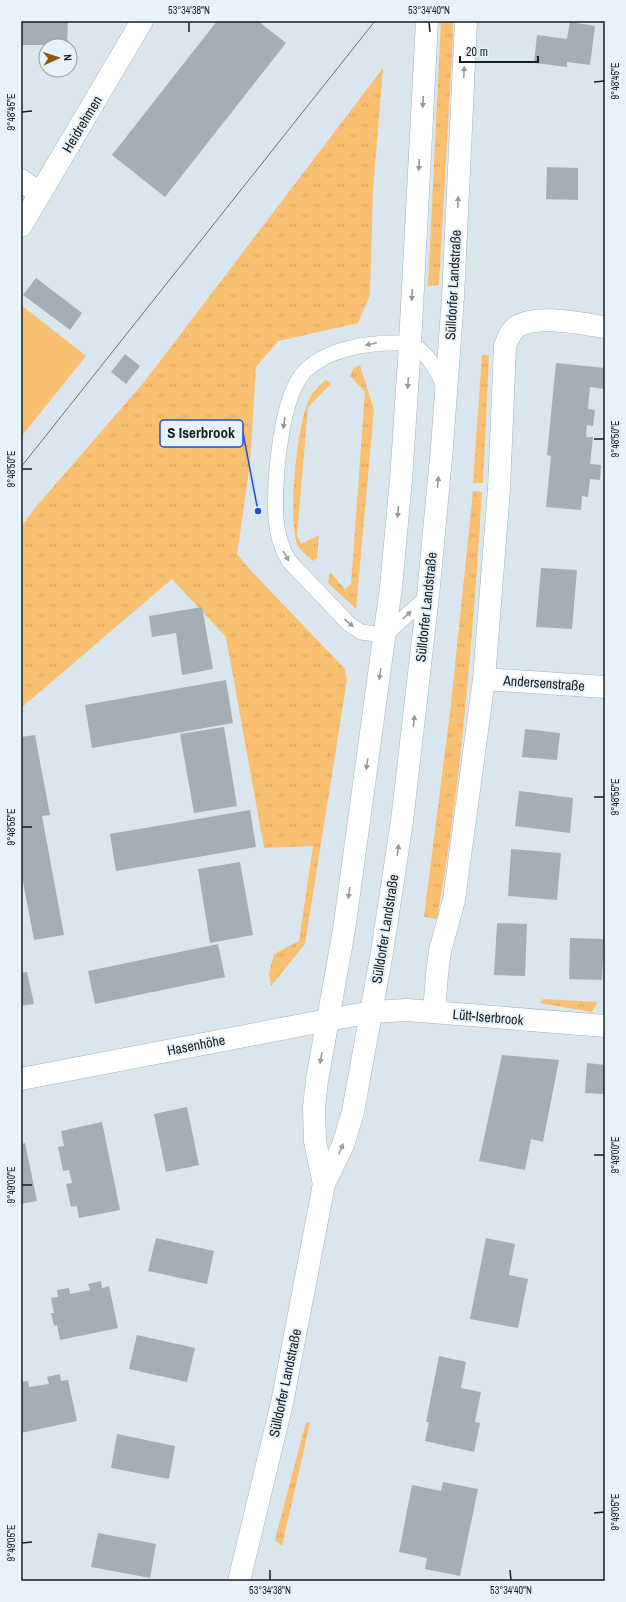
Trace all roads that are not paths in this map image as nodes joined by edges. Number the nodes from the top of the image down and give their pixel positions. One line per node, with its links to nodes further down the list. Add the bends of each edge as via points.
1 (142, 21): 5 (main road, Heidrehmen)
2 (427, 21): 8 (main road, Sülldorfer Landstraße, one-way to 8)
3 (466, 21): 9 (main road, Sülldorfer Landstraße, one-way to 3)
4 (21, 180): 5 (main road)
5 (40, 194): 6 (main road, Heidrehmen)
6 (21, 226)
7 (605, 327): 12 (main road, via 531,321 518,326 510,334 505,346 499,488)
8 (410, 344): 9 (lane, via 433,364); 11 (main road, Sülldorfer Landstraße, one-way to 11, via 401,480); 11 (lane, one-way to 11, via 378,343 341,351 322,358 305,371 293,388 286,412 278,468 276,518 282,550 289,561 349,624 361,632)
9 (446, 389): 10 (main road, Sülldorfer Landstraße, one-way to 9)
10 (428, 596): 11 (lane, one-way to 10); 14 (main road, Sülldorfer Landstraße, one-way to 10, via 402,821)
11 (385, 635): 16 (main road, Sülldorfer Landstraße, one-way to 16, via 345,923)
12 (484, 679): 13 (main road, Andersenstraße); 15 (main road, via 454,900 440,951)
13 (605, 687)
14 (372, 1012): 15 (main road, Lütt-Iserbrook); 16 (main road, Hasenhöhe); 19 (main road, Sülldorfer Landstraße, one-way to 14, via 343,1145 353,1112)
15 (434, 1012): 17 (main road, Lütt-Iserbrook)
16 (328, 1020): 18 (main road, Hasenhöhe); 19 (main road, Sülldorfer Landstraße, one-way to 19, via 314,1108 315,1141)
17 (605, 1026)
18 (21, 1079)
19 (324, 1184): 20 (main road, Sülldorfer Landstraße, via 282,1403)
20 (239, 1581)

